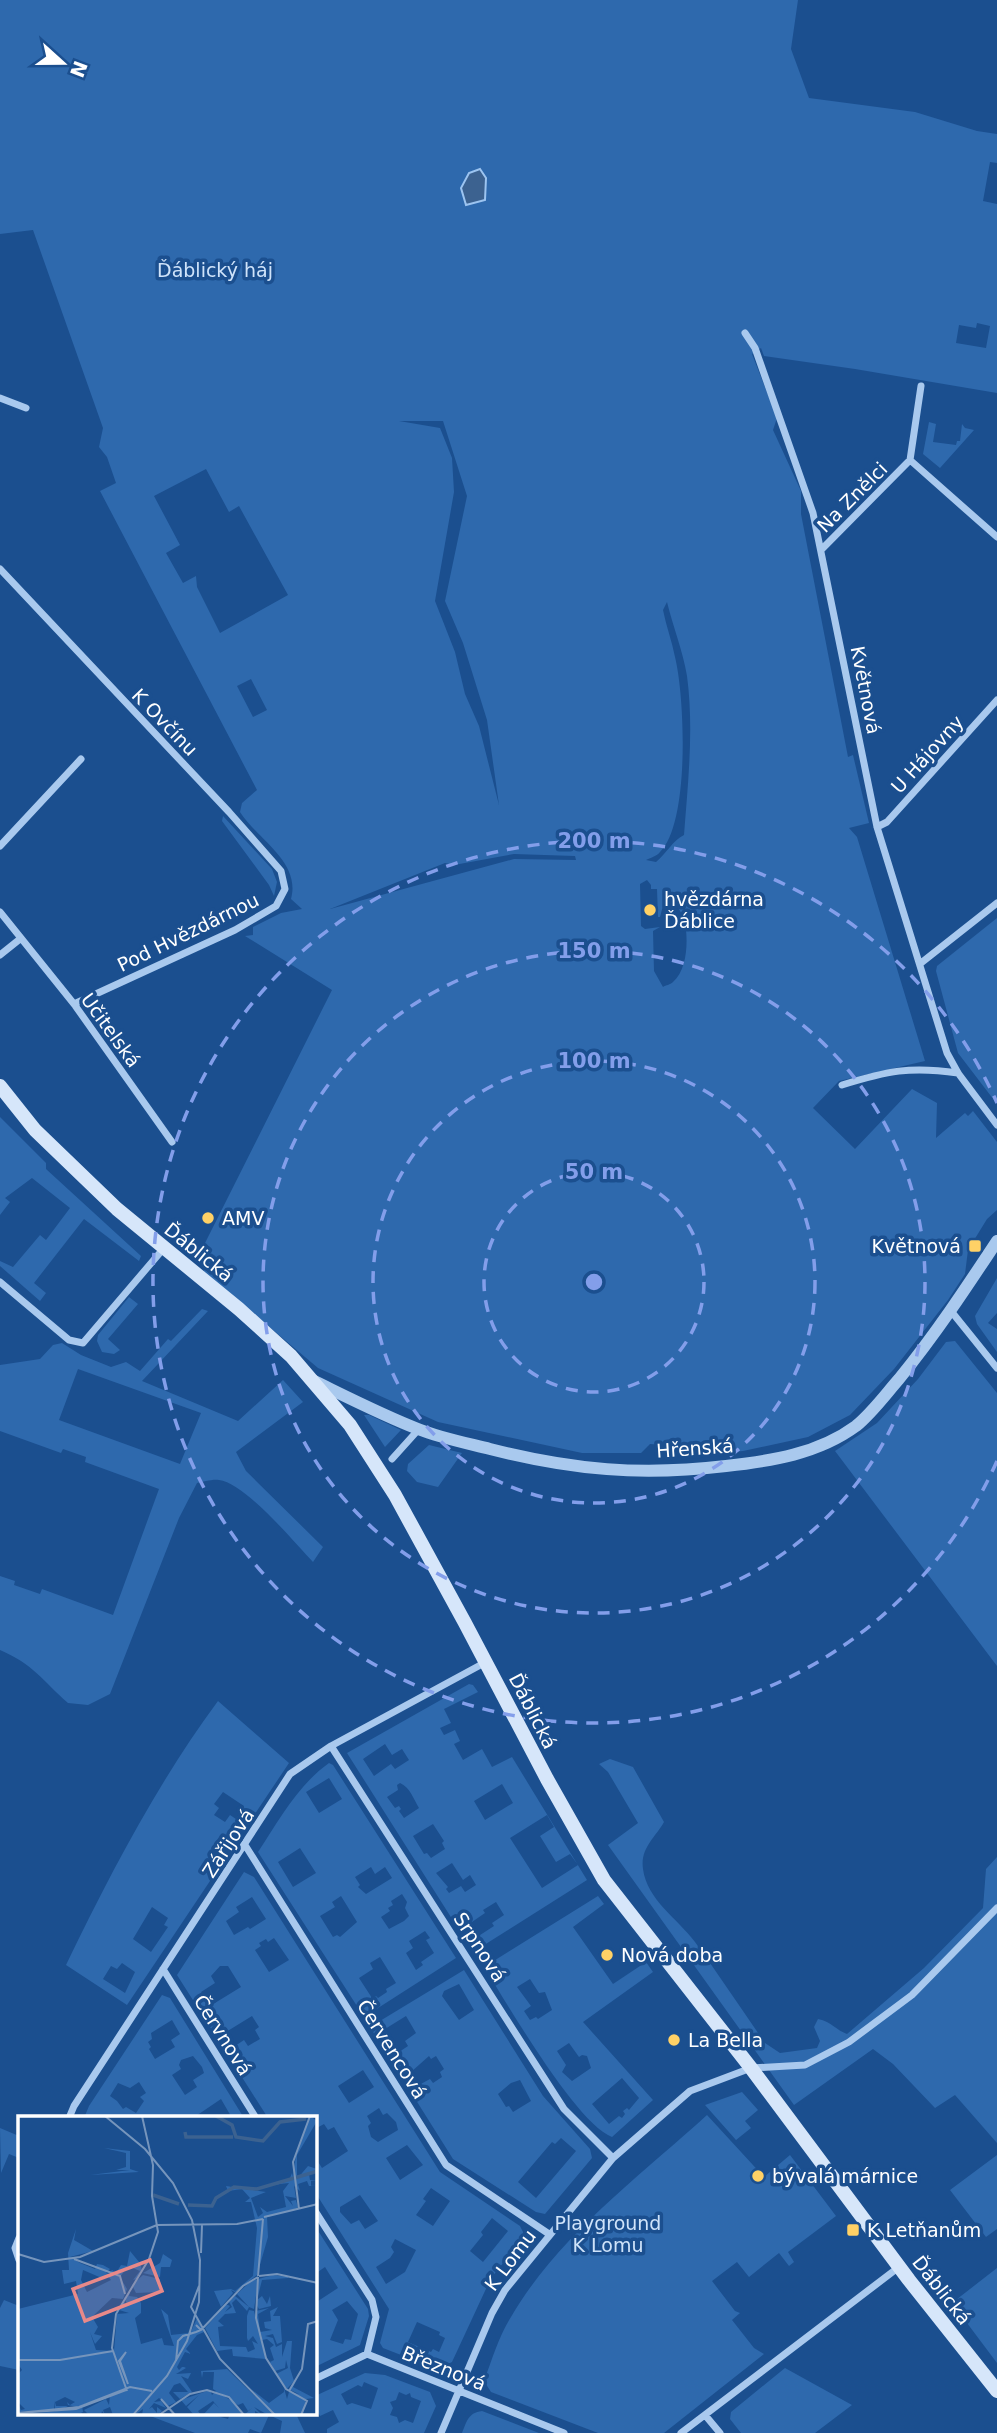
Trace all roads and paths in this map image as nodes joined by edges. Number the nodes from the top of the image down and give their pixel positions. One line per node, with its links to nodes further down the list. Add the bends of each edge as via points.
1 (745, 333): 7 (street, Květnová, via 757,355)
2 (921, 386): 5 (street, Na Znělci)
3 (0, 398): 4 (street)
4 (26, 408)
5 (910, 460): 6 (street); 7 (street, Na Znělci)
6 (997, 537)
7 (822, 549): 11 (street, Květnová)
8 (0, 569): 14 (street, K Ovčínu, via 281,871 285,889)
9 (997, 699): 11 (street, U Hájovny, via 887,822)
10 (81, 760): 12 (street)
11 (877, 827): 18 (street, Květnová)
12 (0, 846)
13 (997, 903): 18 (street)
14 (276, 906): 19 (street, Pod Hvězdárnou)
15 (0, 912): 16 (street, Učitelská)
16 (20, 939): 17 (street); 19 (street, Učitelská)
17 (0, 955)
18 (921, 963): 20 (street, Květnová, via 947,1053)
19 (74, 1003): 24 (street, Učitelská)
20 (958, 1073): 21 (street, via 908,1069); 23 (street, Květnová)
21 (842, 1085)
22 (0, 1086): 26 (main road, Ďáblická, via 35,1130)
23 (997, 1125)
24 (172, 1142)
25 (997, 1241): 28 (street, Hřenská)
26 (164, 1248): 27 (street, via 83,1343 69,1340); 30 (main road, Ďáblická, via 291,1356)
27 (0, 1282)
28 (951, 1311): 29 (street); 31 (street, Hřenská, via 900,1378 856,1425 833,1439 775,1460 696,1470 605,1471 524,1458)
29 (997, 1368)
30 (312, 1380): 31 (street, Hřenská); 33 (main road, Ďáblická, via 379,1468)
31 (419, 1429): 32 (street)
32 (393, 1459)
33 (486, 1662): 34 (street, Zářijová); 38 (main road, Ďáblická, via 604,1880)
34 (331, 1746): 35 (street, Zářijová, via 290,1774); 41 (street, Srpnová, via 564,2109)
35 (245, 1846): 37 (street, Zářijová); 43 (street, Červencová, via 446,2165)
36 (997, 1908): 38 (street, K Lomu, via 912,1995 849,2042 805,2065)
37 (163, 1969): 39 (street, Zářijová); 40 (street, Červnová)
38 (751, 2068): 41 (street, K Lomu, via 690,2091); 46 (main road, Ďáblická)
39 (70, 2116)
40 (255, 2116)
41 (613, 2158): 43 (street, K Lomu)
42 (317, 2214): 47 (street, via 372,2300 376,2317)
43 (549, 2234): 50 (street, K Lomu, via 505,2290)
44 (18, 2240): 45 (street)
45 (18, 2257)
46 (899, 2267): 49 (main road, Ďáblická); 51 (street)
47 (366, 2354): 48 (street); 50 (street, Březnová)
48 (317, 2378)
49 (997, 2391)
50 (459, 2392): 52 (street, K Lomu); 53 (street, Březnová)
51 (705, 2415): 54 (street); 55 (street)
52 (441, 2433)
53 (564, 2433)
54 (681, 2433)
55 (720, 2433)

